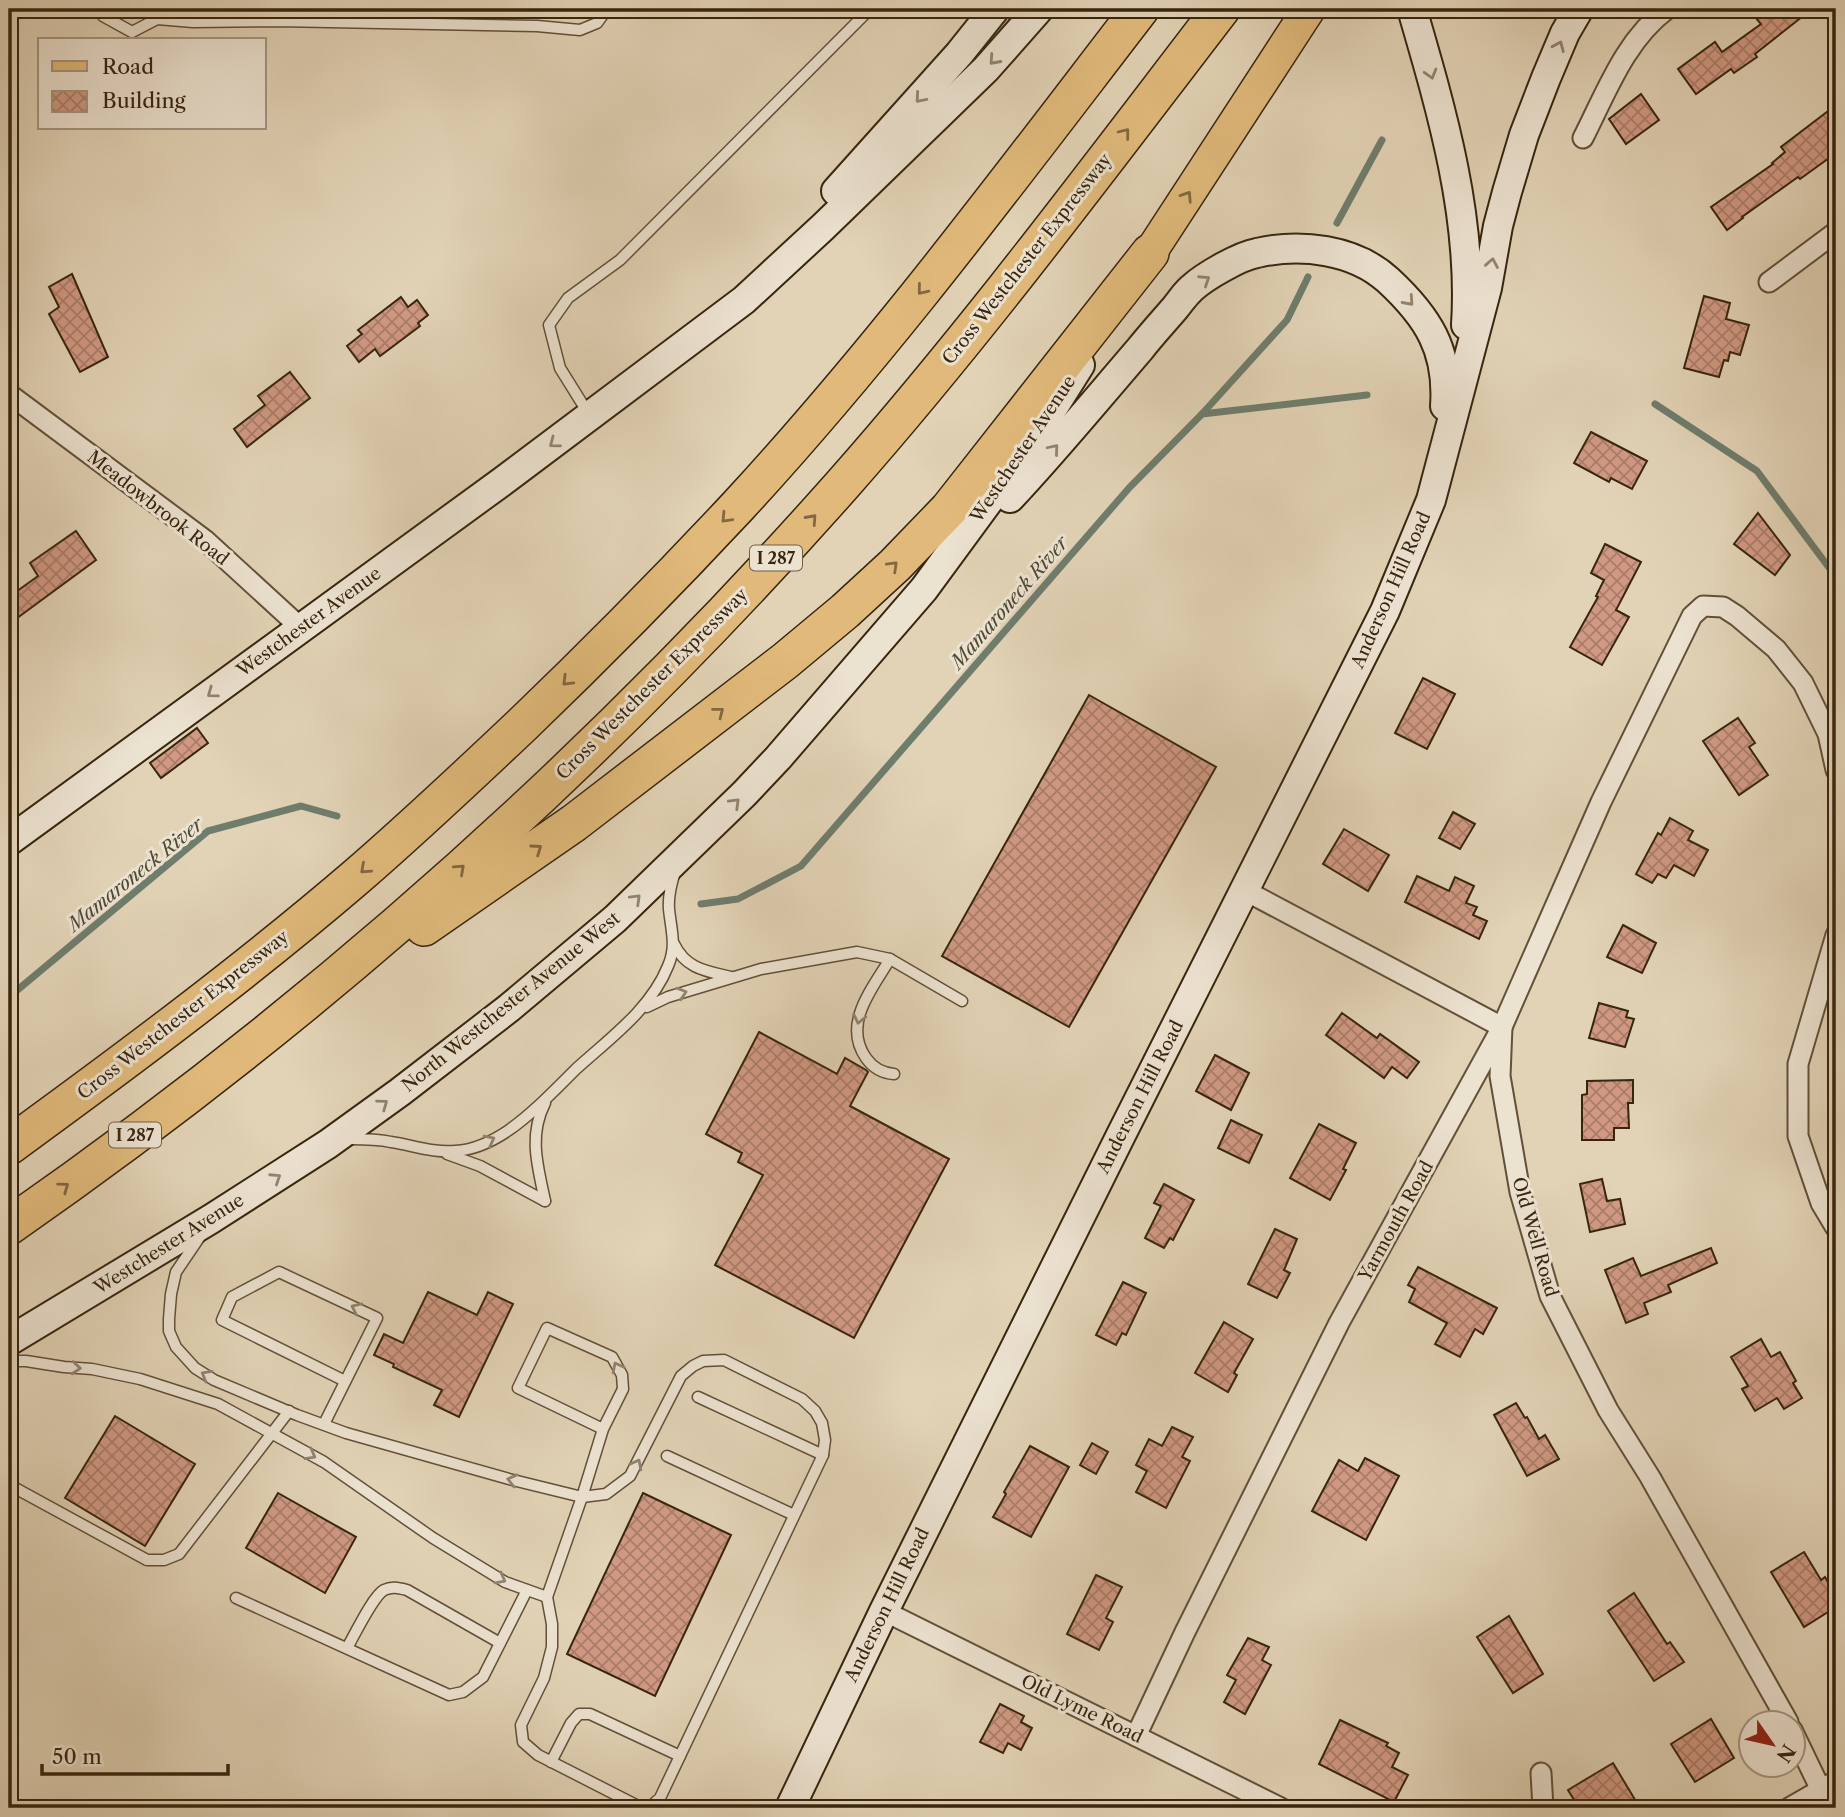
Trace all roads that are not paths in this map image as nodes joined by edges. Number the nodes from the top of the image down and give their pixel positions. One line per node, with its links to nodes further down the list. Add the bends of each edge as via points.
1 (99, 9): 13 (lane, via 132,32)
2 (607, 9): 13 (lane, via 597,23 580,30 193,22)
3 (870, 9): 21 (lane, via 620,260 568,298 549,325 560,368)
4 (995, 9): 21 (main road, one-way to 21, via 841,186 777,250)
5 (1039, 9): 21 (main road, one-way to 21, via 986,69 744,300)
6 (1110, 9): 16 (highway)
7 (1140, 9): 16 (highway, Cross Westchester Expressway)
8 (1221, 9): 36 (highway, Cross Westchester Expressway / I 287, one-way to 8, via 530,805 758,577 958,348)
9 (1309, 9): 17 (main road, Westchester Avenue, one-way to 9)
10 (1412, 9): 19 (main road, Anderson Hill Road, one-way to 19, via 1457,182 1465,238 1468,300)
11 (1579, 9): 19 (main road, Anderson Hill Road, one-way to 11, via 1524,135 1555,55)
12 (1667, 9): 14 (street, via 1631,45)
13 (160, 14)
14 (1583, 138)
15 (1836, 232): 18 (street)
16 (965, 237): 40 (highway, Cross Westchester Expressway, one-way to 40, via 739,504 614,635 487,758 286,936)
17 (1150, 253): 23 (main road, Westchester Avenue, via 1029,446); 36 (highway, one-way to 17, via 574,823 845,611 949,509)
18 (1769, 282)
19 (1462, 376): 22 (main road, Anderson Hill Road)
20 (9, 394): 24 (street, Meadowbrook Road, via 205,540)
21 (600, 409): 24 (main road, Westchester Avenue, one-way to 24)
22 (1441, 461): 23 (main road, one-way to 22, via 1038,468 1192,288 1255,253 1310,248 1333,253 1381,274 1404,295 1434,335 1444,369); 28 (main road, Anderson Hill Road, via 1431,499 1385,611)
23 (924, 589): 27 (main road, Westchester Avenue, one-way to 23, via 778,758)
24 (301, 628): 26 (main road, Westchester Avenue, one-way to 26)
25 (1836, 770): 35 (street, Yarmouth Road, via 1828,734 1803,683 1776,649 1737,615 1723,607 1703,606 1692,616 1601,802)
26 (9, 841)
27 (686, 850): 30 (lane, via 669,889); 39 (main road, North Westchester Avenue West, one-way to 27, via 509,1008 615,919)
28 (1244, 890): 35 (street); 61 (main road, Anderson Hill Road)
29 (1836, 935): 44 (street, via 1798,1064 1798,1136 1821,1203)
30 (674, 943): 32 (lane, via 687,962); 34 (lane, via 660,984)
31 (890, 959): 32 (lane, via 857,951); 33 (lane); 37 (lane, one-way to 37, via 862,1008 857,1035 868,1061)
32 (731, 977): 34 (lane, one-way to 32, via 654,1002)
33 (962, 1001)
34 (635, 1014): 38 (lane)
35 (1503, 1027): 66 (street, Old Well Road, via 1500,1076 1520,1192 1550,1296 1608,1410); 67 (street, Yarmouth Road, via 1339,1323)
36 (259, 1041): 43 (highway, Cross Westchester Expressway / I 287, one-way to 36)
37 (894, 1074)
38 (550, 1094): 41 (lane, one-way to 38, via 456,1152 492,1140); 41 (lane, via 540,1114 535,1147 545,1201 480,1166)
39 (328, 1144): 41 (lane, via 370,1139); 42 (main road, Westchester Avenue, one-way to 39)
40 (9, 1146)
41 (436, 1151)
42 (211, 1219): 45 (main road, Westchester Avenue); 49 (lane, one-way to 42, via 195,1368 169,1331 176,1272)
43 (9, 1226)
44 (1836, 1228)
45 (9, 1341)
46 (9, 1361): 52 (lane, one-way to 52, via 140,1379 218,1404)
47 (345, 1381): 47 (lane, one-way to 47, via 376,1318 279,1272 232,1297 222,1320); 50 (lane)
48 (698, 1397): 53 (lane)
49 (289, 1412): 50 (lane); 52 (lane)
50 (324, 1424): 56 (lane, one-way to 50)
51 (603, 1429): 51 (lane, one-way to 51, via 623,1389 622,1375 612,1357 547,1328 518,1388); 56 (lane)
52 (271, 1433): 55 (lane, via 179,1554 164,1559 147,1560); 58 (lane, one-way to 58, via 324,1462 433,1538 505,1582)
53 (823, 1455): 56 (lane, one-way to 53, via 606,1494 630,1476 681,1376 702,1361 724,1360 802,1399 822,1423); 57 (lane)
54 (667, 1456): 57 (lane)
55 (15, 1488)
56 (582, 1497): 59 (lane)
57 (794, 1515): 69 (lane)
58 (527, 1590): 59 (lane); 64 (lane)
59 (547, 1597): 70 (lane, via 552,1647 544,1678 521,1725 523,1742)
60 (236, 1598): 65 (lane)
61 (884, 1611): 67 (street, Old Lyme Road); 74 (main road, Anderson Hill Road)
62 (9, 1622): 63 (lane)
63 (9, 1640)
64 (500, 1643): 65 (lane, via 483,1677 463,1692 449,1695); 65 (lane, via 396,1587 378,1596)
65 (347, 1648)
66 (1780, 1708)
67 (1136, 1736): 75 (street, Old Lyme Road)
68 (1806, 1750): 72 (street)
69 (680, 1756): 70 (lane, via 590,1714 579,1714); 70 (lane, via 660,1798 651,1806 638,1806)
70 (551, 1762)
71 (1541, 1773): 76 (street)
72 (1829, 1786): 73 (street); 77 (street)
73 (1836, 1805)
74 (790, 1808)
75 (1280, 1808)
76 (1543, 1808)
77 (1789, 1808)

